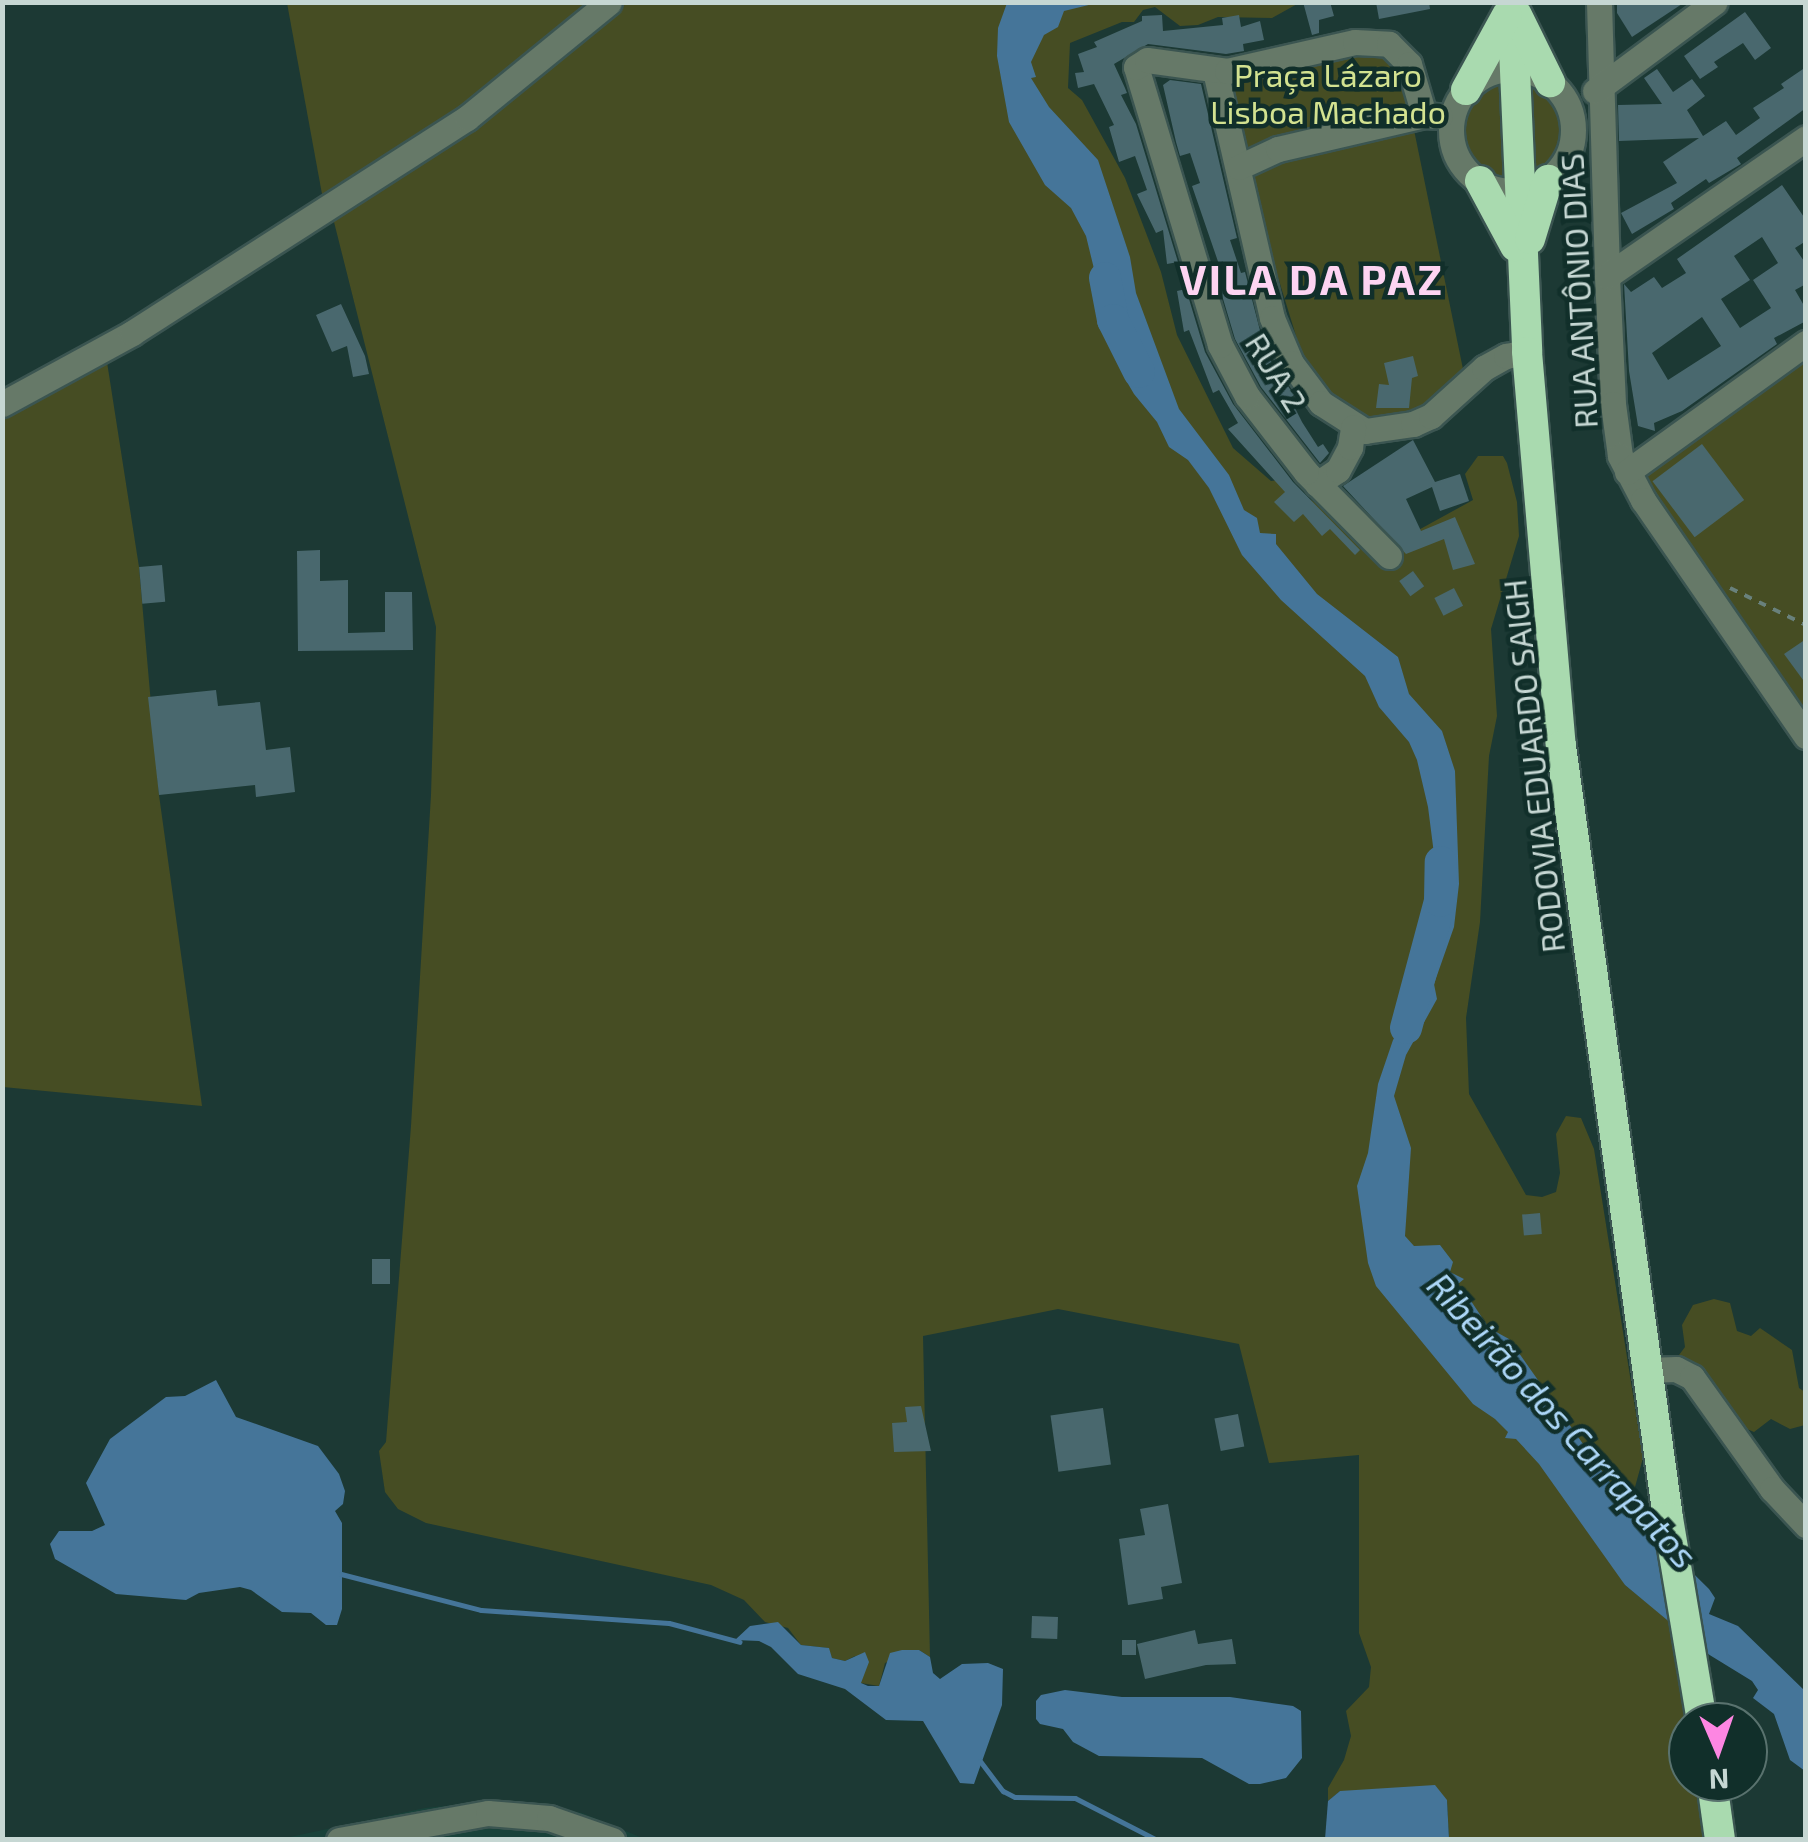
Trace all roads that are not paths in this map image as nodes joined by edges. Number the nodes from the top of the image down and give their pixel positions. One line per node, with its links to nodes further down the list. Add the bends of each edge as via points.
1 (609, 2): 22 (street, via 468,118 132,332)
2 (1599, 2): 8 (street, RUA ANTÔNIO DIAS)
3 (1716, 2): 8 (street)
4 (1512, 3): 5 (highway, RODOVIA EDUARDO SAIGH); 7 (highway); 9 (highway)
5 (1512, 69): 7 (street); 9 (street, via 1489,74); 17 (highway, RODOVIA EDUARDO SAIGH)
6 (1215, 71): 11 (street, via 1355,42 1388,44 1409,64); 13 (street); 25 (street, RUA 2, via 1147,60 1136,73 1220,344 1247,396)
7 (1550, 82): 10 (street)
8 (1602, 86): 10 (street); 16 (street, RUA ANTÔNIO DIAS)
9 (1459, 104): 11 (street); 15 (street, via 1456,153)
10 (1570, 110): 14 (street, via 1573,136)
11 (1424, 115): 13 (street, via 1278,149)
12 (1806, 138): 19 (street)
13 (1239, 167): 23 (street, via 1256,264 1285,348 1321,403)
14 (1555, 172): 16 (street, via 1584,167); 17 (street); 18 (highway)
15 (1480, 181): 17 (street); 18 (highway)
16 (1605, 189): 19 (street, RUA ANTÔNIO DIAS)
17 (1518, 190): 18 (highway, RODOVIA EDUARDO SAIGH)
18 (1524, 267): 21 (highway, RODOVIA EDUARDO SAIGH)
19 (1607, 276): 24 (street, RUA ANTÔNIO DIAS, via 1613,404)
20 (1806, 344): 24 (street)
21 (1527, 352): 23 (street, via 1484,368 1414,424); 28 (highway, RODOVIA EDUARDO SAIGH, via 1571,834)
22 (2, 404)
23 (1353, 427): 25 (street, via 1338,470)
24 (1626, 472): 27 (street, RUA ANTÔNIO DIAS)
25 (1317, 484): 26 (street, RUA 2)
26 (1389, 556)
27 (1806, 736)
28 (1648, 1370): 29 (street, via 1676,1369 1692,1377); 30 (highway, RODOVIA EDUARDO SAIGH)
29 (1806, 1525)
30 (1699, 1702)
31 (1715, 1802): 34 (highway)
32 (339, 1840): 33 (street, via 488,1813 550,1818)
33 (612, 1840)
34 (1720, 1840)

